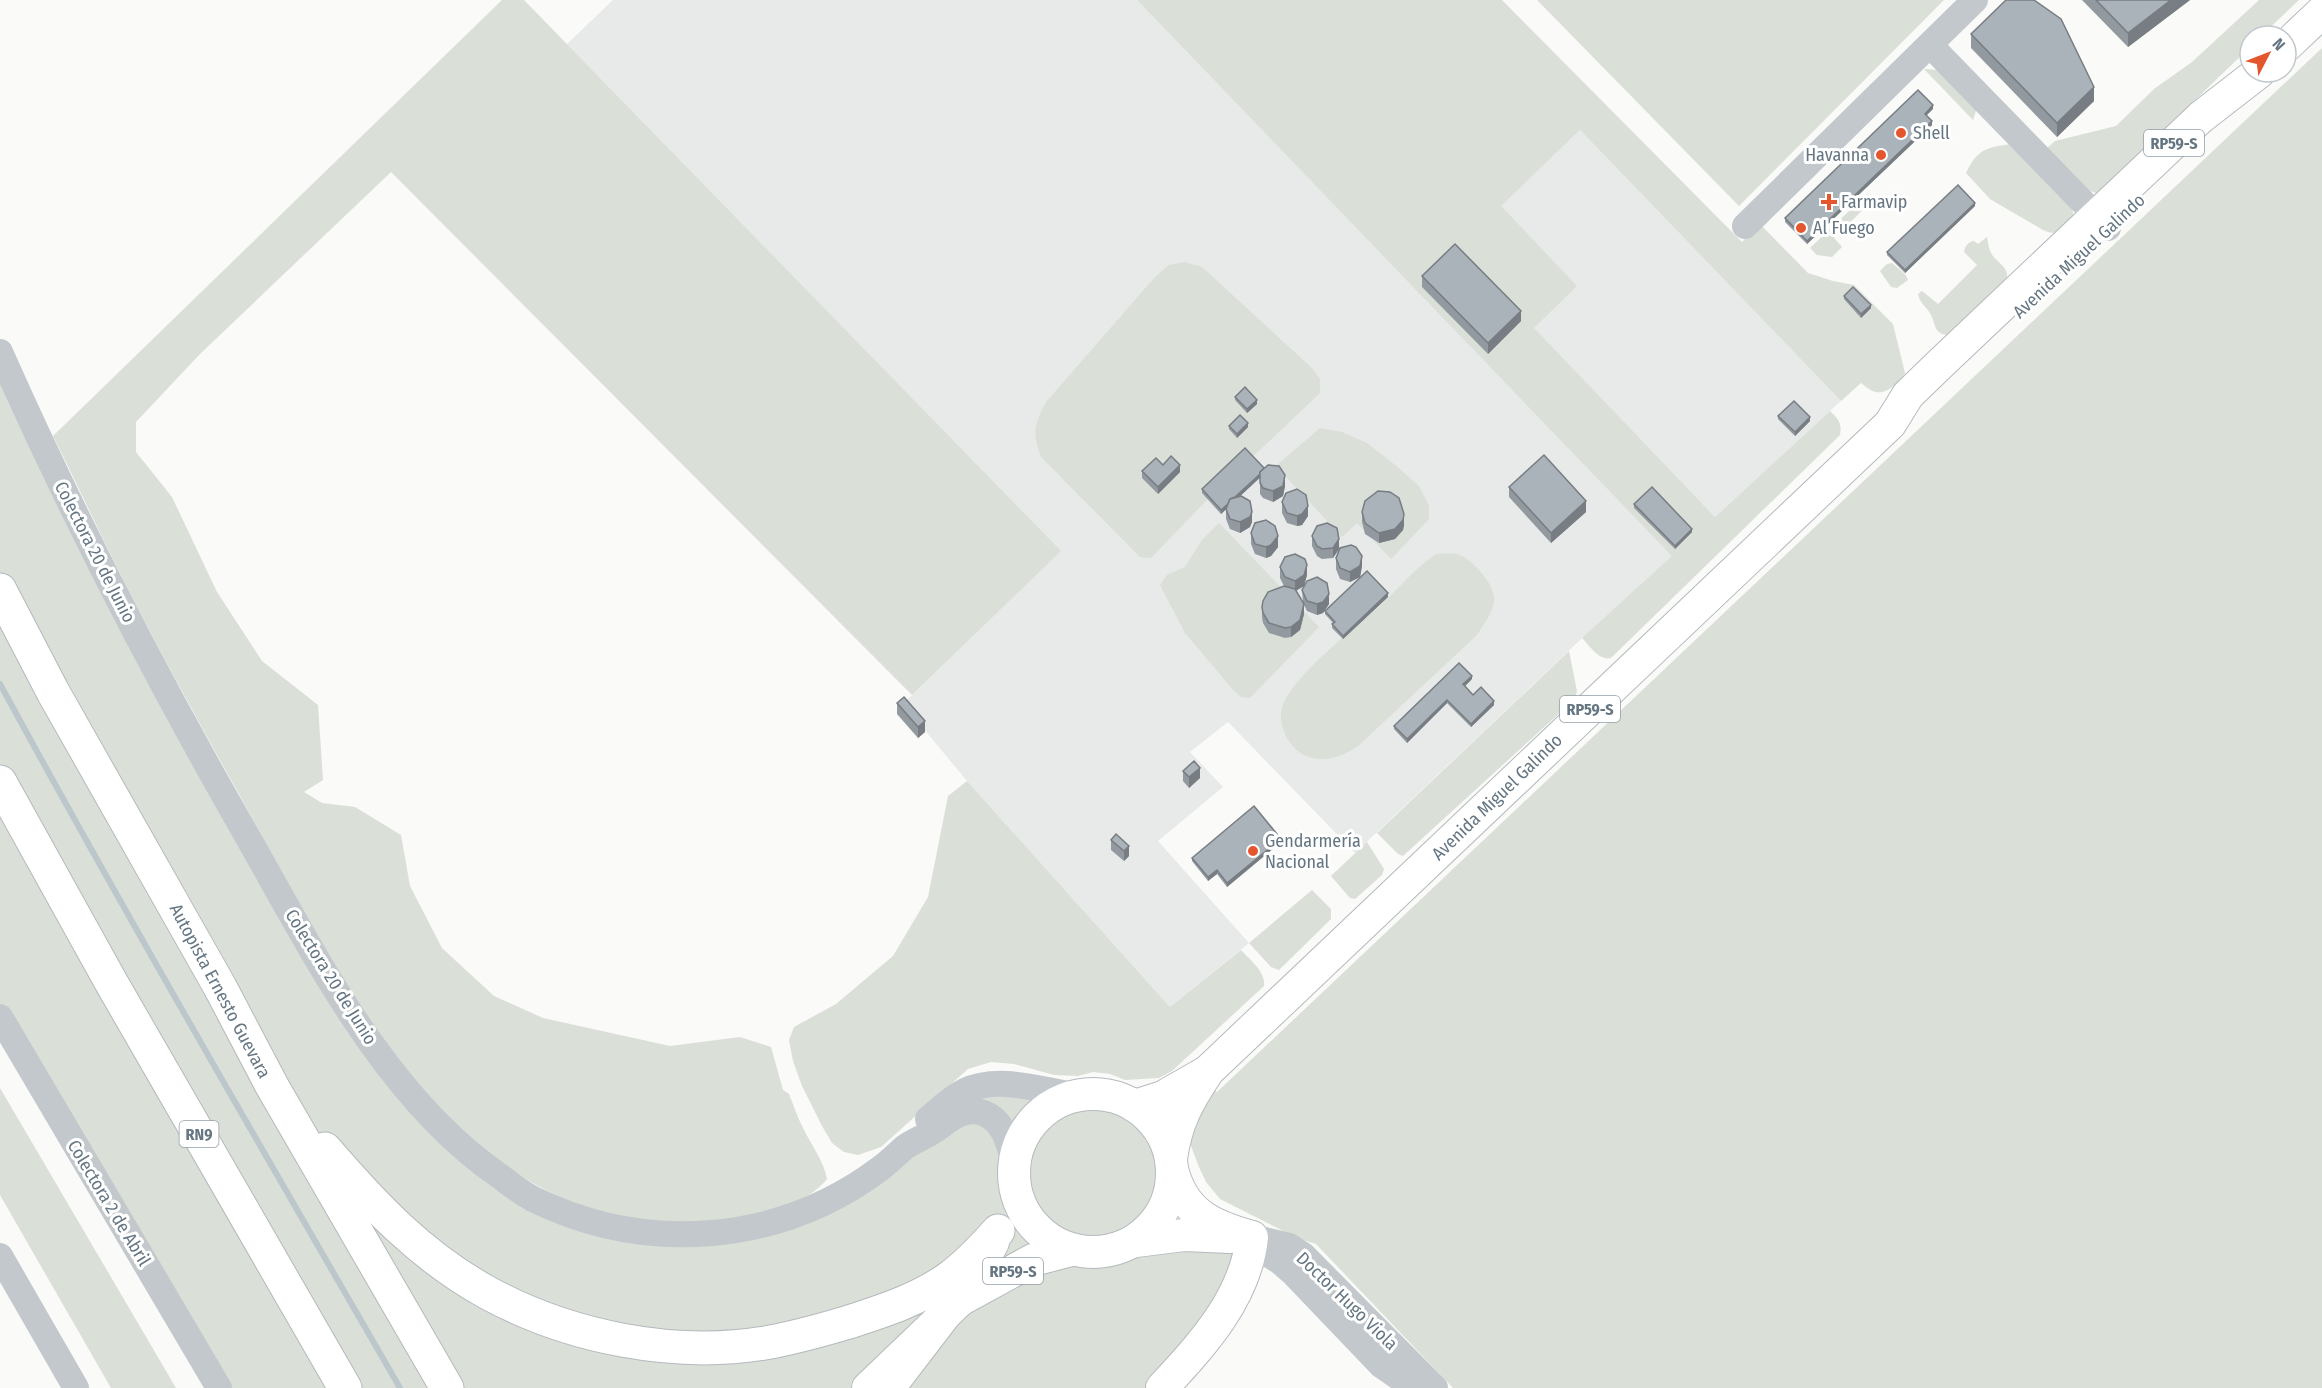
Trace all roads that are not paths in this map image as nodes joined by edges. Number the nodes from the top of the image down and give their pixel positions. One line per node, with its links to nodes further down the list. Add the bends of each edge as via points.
1 (1975, 0): 4 (street)
2 (2322, 12): 3 (main road)
3 (2298, 35)
4 (1930, 45): 6 (street); 7 (street)
5 (2244, 84): 6 (main road, Avenida Miguel Galindo / RP59-S, via 2201,117)
6 (2102, 222): 12 (main road, Avenida Miguel Galindo / RP59-S, via 1908,395 1890,424)
7 (1745, 226)
8 (0, 352): 16 (street, Colectora 20 de Junio, via 119,601 306,940 370,1042 424,1111 472,1158 528,1196 569,1216 616,1228 674,1235 726,1233 814,1209)
9 (0, 590): 13 (highway, Autopista Ernesto Guevara)
10 (0, 782): 24 (highway, RN9)
11 (0, 1017): 28 (street, Colectora 2 de Abril)
12 (1208, 1071): 15 (main road, Avenida Miguel Galindo / RP59-S, via 1162,1097); 17 (main road, Avenida Miguel Galindo / RP59-S, via 1174,1134)
13 (272, 1086): 19 (highway, via 369,1200 440,1263 488,1293 545,1320 607,1336 661,1346 721,1347 765,1343 817,1331 868,1316 948,1279); 31 (highway, Autopista Ernesto Guevara)
14 (1074, 1095): 15 (main road, via 1106,1094); 16 (street, Colectora 20 de Junio, via 995,1084 966,1090 928,1120); 18 (main road, via 1056,1102 1027,1127 1018,1144)
15 (1135, 1106): 17 (main road, via 1158,1128)
16 (908, 1146): 18 (street, Colectora 20 de Junio, via 954,1116 973,1111 992,1119 1004,1130 1010,1142)
17 (1172, 1164): 20 (main road, via 1171,1190 1164,1210); 21 (main road, Doctor Hugo Viola, via 1176,1185 1197,1212 1208,1222)
18 (1014, 1174): 19 (main road, RP59-S); 22 (main road, via 1021,1207 1033,1226 1050,1241)
19 (998, 1231): 25 (main road, RP59-S, via 980,1268)
20 (1136, 1241): 21 (main road, Doctor Hugo Viola, via 1203,1235); 22 (main road, via 1115,1250)
21 (1252, 1241): 26 (street, Doctor Hugo Viola, via 1294,1274); 34 (main road, via 1244,1275 1229,1303 1212,1330); 36 (street, Doctor Hugo Viola, via 1289,1246 1303,1255)
22 (1071, 1250): 25 (main road, RP59-S, via 1033,1260)
23 (0, 1256): 27 (street)
24 (286, 1287): 29 (highway); 30 (highway, RN9)
25 (952, 1308): 32 (main road, RP59-S); 33 (highway)
26 (1386, 1377): 35 (street, Doctor Hugo Viola)
27 (76, 1388)
28 (219, 1388)
29 (323, 1388)
30 (345, 1388)
31 (447, 1388)
32 (868, 1388)
33 (890, 1388)
34 (1162, 1388)
35 (1414, 1388)
36 (1436, 1388)

